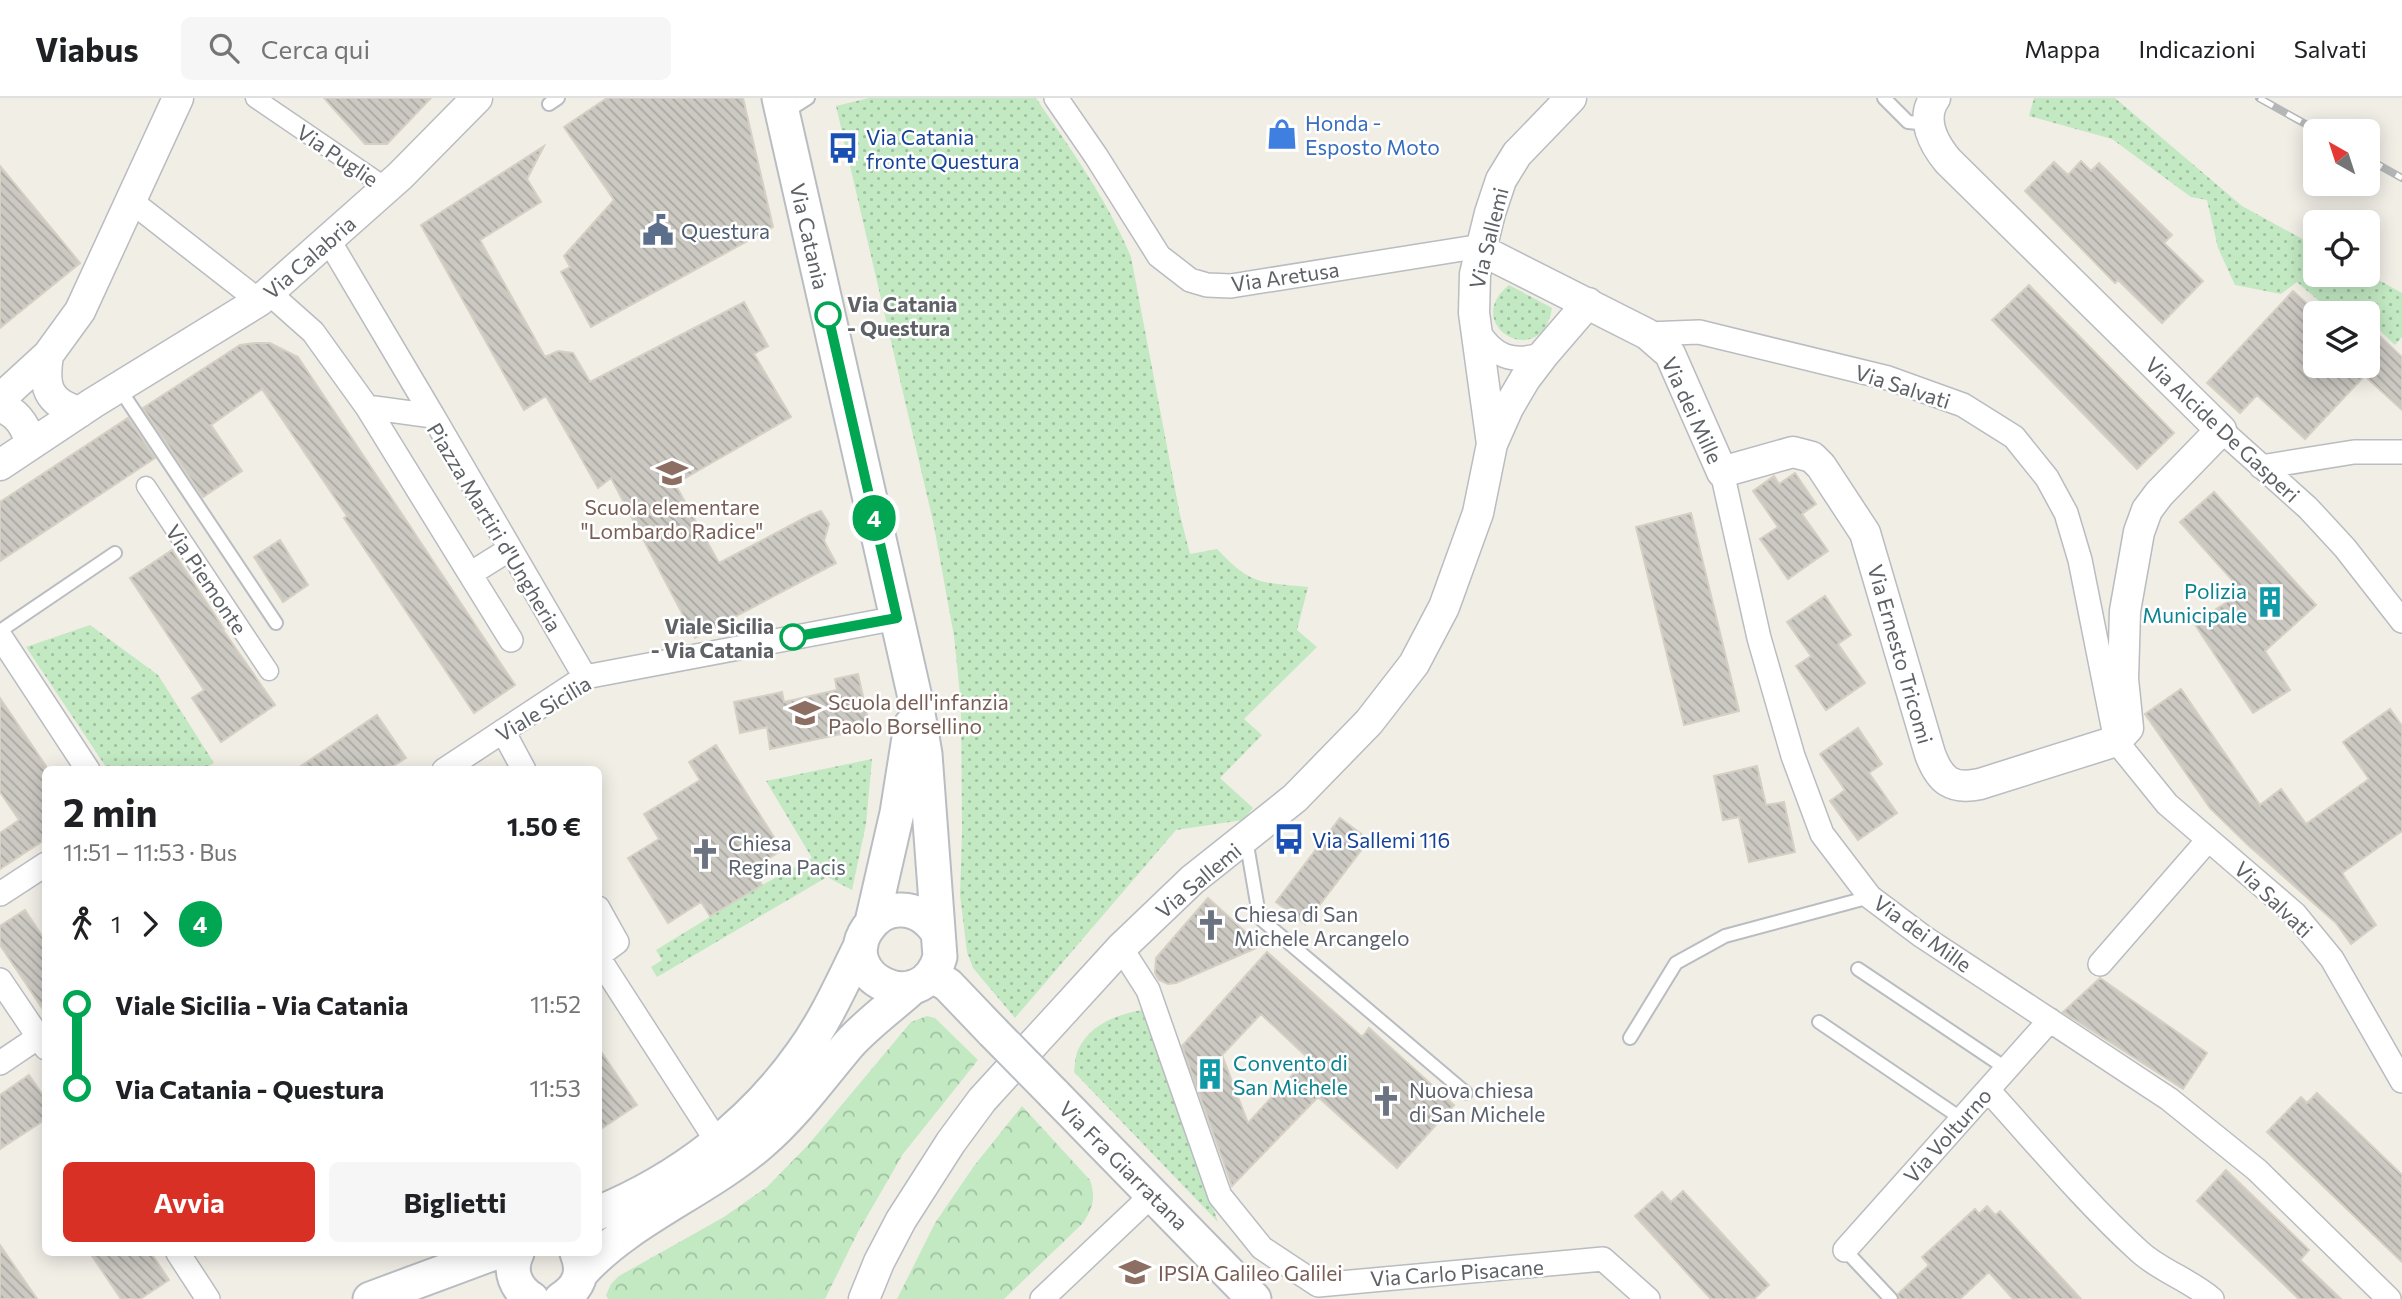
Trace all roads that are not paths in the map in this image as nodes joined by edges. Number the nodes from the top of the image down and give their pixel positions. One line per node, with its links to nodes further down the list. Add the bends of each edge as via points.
1 (177, 98): 10 (street)
2 (255, 98): 9 (street, Via Puglie)
3 (477, 98): 9 (street, Via Calabria)
4 (1056, 98): 12 (street, Via Aretusa, via 1159,256 1190,280 1231,286 1469,248)
5 (1571, 98): 12 (street, Via Sallemi, via 1517,154 1502,180)
6 (1884, 98): 8 (lane, via 1908,122)
7 (790, 103): 36 (main road, Via Catania)
8 (1932, 111): 25 (street, Via Alcide De Gasperi, via 1933,142 1948,161)
9 (387, 188): 11 (street, Via Calabria)
10 (131, 201): 13 (street); 18 (street, via 80,311)
11 (328, 239): 13 (street, Via Calabria); 24 (street)
12 (1481, 250): 14 (street, Via Salvati); 15 (street, Via Sallemi, via 1473,295)
13 (264, 296): 19 (street, Via Calabria); 22 (street, via 313,332)
14 (1588, 303): 16 (street, Via Salvati); 17 (street, Via Sallemi)
15 (1477, 329): 17 (street, via 1497,353 1528,359); 27 (street, Via Sallemi)
16 (1647, 334): 31 (street, Via dei Mille, via 1670,354); 45 (street, Via Salvati, via 1699,332 1888,378 1963,405 2014,437 2047,478 2066,513 2080,560)
17 (1544, 354): 27 (street, Via Sallemi, via 1525,379)
18 (48, 355): 20 (street); 23 (street, via 45,376 51,396 65,408)
19 (119, 388): 23 (street, Via Calabria); 38 (lane)
20 (0, 399)
21 (0, 407): 26 (street, via 18,417)
22 (367, 407): 24 (street, Piazza Martiri d'Ungheria); 35 (street)
23 (87, 408): 26 (street, Via Calabria)
24 (433, 416): 33 (street, Piazza Martiri d'Ungheria)
25 (2221, 430): 30 (street, Via Alcide De Gasperi); 45 (street, via 2159,494 2139,532 2125,611 2123,679 2128,728)
26 (31, 444): 29 (street, Via Calabria)
27 (1492, 444): 49 (street, Via Sallemi, via 1478,513 1444,607 1414,664 1369,722 1295,799)
28 (2402, 452): 30 (street, via 2354,452)
29 (0, 465)
30 (2261, 467): 37 (street, Via Alcide De Gasperi, via 2345,548)
31 (1722, 472): 45 (street, Via Ernesto Tricomi, via 1793,453 1812,457 1821,466 1865,533 1930,754 1945,780 1967,787); 53 (street, Via dei Mille, via 1759,638 1793,756 1822,834)
32 (146, 486): 41 (street, Via Piemonte)
33 (510, 549): 35 (street); 42 (street, Piazza Martiri d'Ungheria)
34 (115, 553): 39 (lane)
35 (470, 574): 40 (street)
36 (897, 618): 42 (street, Viale Sicilia); 43 (main road, Via Catania)
37 (2402, 621)
38 (276, 623)
39 (0, 633): 46 (street)
40 (511, 640)
41 (269, 671)
42 (585, 677): 44 (street, Viale Sicilia)
43 (916, 702): 55 (main road, via 897,813); 56 (main road, Via Catania, via 925,754)
44 (503, 731): 47 (street, Viale Sicilia); 48 (street)
45 (2116, 741): 50 (street, Via Salvati, via 2167,804)
46 (85, 766)
47 (450, 766)
48 (522, 766)
49 (1246, 839): 57 (street, Via Sallemi, via 1192,880); 73 (lane, via 1262,920)
50 (2208, 840): 60 (street); 71 (street, Via Salvati, via 2295,914 2332,959)
51 (42, 867): 52 (street)
52 (0, 894)
53 (1870, 897): 64 (street, Via dei Mille); 67 (lane, via 1725,936 1676,963)
54 (602, 915): 58 (street, via 617,942)
55 (867, 933): 56 (main road, via 883,914 909,910 932,923); 63 (main road, via 862,958 875,980 900,989); 75 (main road, via 803,1053)
56 (938, 933): 63 (main road, via 940,957)
57 (1121, 948): 88 (street, Via Sallemi, via 982,1100 951,1142 901,1220); 91 (street, Via Carlo Pisacane, via 1148,990 1220,1196 1262,1248 1318,1285 1603,1259)
58 (602, 954)
59 (602, 963): 75 (street)
60 (2100, 964)
61 (1858, 969): 70 (lane)
62 (0, 980): 66 (street)
63 (923, 981): 76 (main road, Via Fra Giarratana, bridge, via 948,985); 79 (main road, via 851,1041 762,1143)
64 (2050, 1020): 70 (street, Via Volturno); 94 (street, Via dei Mille, via 2169,1099 2257,1170)
65 (1819, 1022): 74 (lane)
66 (42, 1038)
67 (1630, 1038)
68 (42, 1040): 69 (street)
69 (0, 1063)
70 (2007, 1069): 72 (street, Via Volturno)
71 (2402, 1081)
72 (1988, 1090): 74 (street, Via Volturno); 93 (street, via 2142,1254)
73 (1466, 1093)
74 (1962, 1119): 78 (street, Via Volturno)
75 (718, 1143): 77 (main road, via 649,1190)
76 (1153, 1194): 89 (street); 90 (main road, Via Fra Giarratana)
77 (602, 1211)
78 (1845, 1250): 92 (lane)
79 (602, 1253)
80 (180, 1256): 85 (street)
81 (486, 1256): 86 (main road)
82 (516, 1256): 84 (main road, via 515,1282 525,1294)
83 (598, 1256): 84 (main road)
84 (559, 1289): 87 (main road)
85 (208, 1299)
86 (370, 1299)
87 (501, 1299)
88 (864, 1299)
89 (1042, 1299)
90 (1254, 1299)
91 (1648, 1299)
92 (1891, 1299)
93 (2212, 1299)
94 (2389, 1299)

